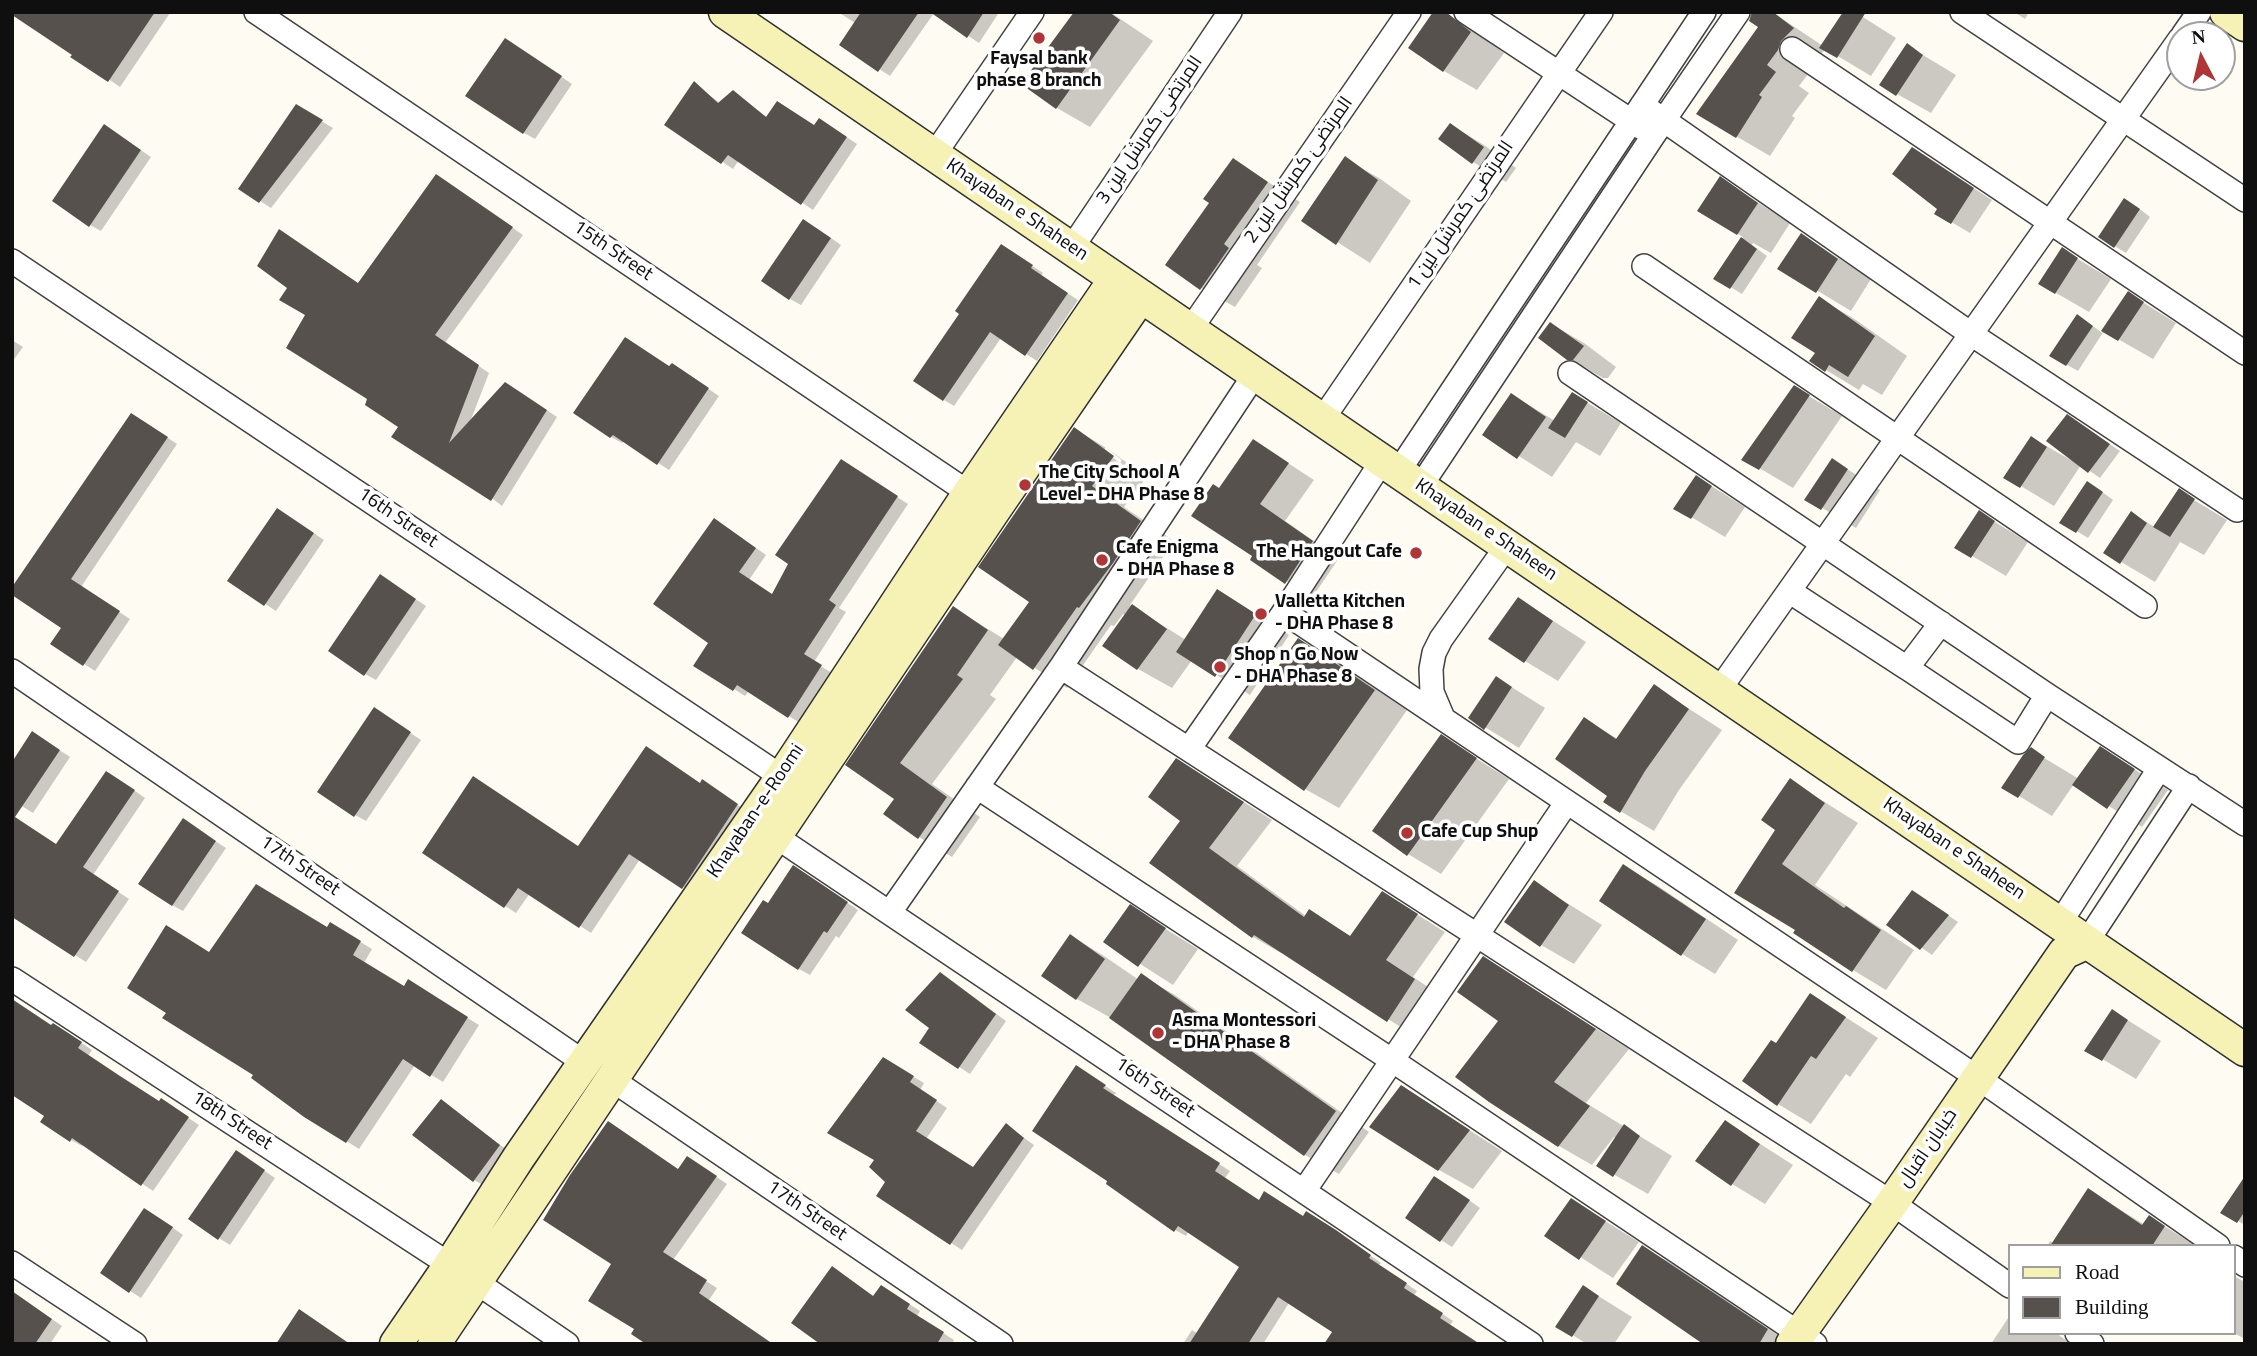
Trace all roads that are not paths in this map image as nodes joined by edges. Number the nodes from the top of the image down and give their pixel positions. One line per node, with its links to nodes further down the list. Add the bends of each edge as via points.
1 (256, 12): 35 (street, 15th Street)
2 (725, 12): 19 (street, Khayaban e Shaheen)
3 (1032, 12): 19 (street)
4 (1230, 12): 22 (street, المرتضیٰ کمرشل لین 3)
5 (1409, 12): 27 (street, المرتضیٰ کمرشل لین 2)
6 (1466, 12): 15 (street)
7 (1601, 12): 15 (street, المرتضیٰ کمرشل لین 1)
8 (1704, 12): 16 (street)
9 (1738, 12): 18 (street)
10 (1962, 12): 17 (street)
11 (2226, 12): 12 (street)
12 (2245, 25)
13 (1792, 49): 21 (street)
14 (2166, 58): 17 (street)
15 (1559, 75): 16 (street); 32 (street, المرتضیٰ کمرشل لین 1)
16 (1637, 113): 18 (street); 34 (street)
17 (2123, 119): 20 (street); 21 (street)
18 (1658, 128): 28 (street); 34 (street)
19 (934, 155): 22 (street, Khayaban e Shaheen)
20 (2245, 200)
21 (2050, 222): 28 (street); 29 (street)
22 (1072, 249): 25 (street, Khayaban e Shaheen)
23 (12, 261): 51 (street, 16th Street)
24 (1644, 266): 33 (street)
25 (1115, 279): 26 (street, Khayaban e Shaheen); 35 (street, Khayaban-e-Roomi)
26 (1141, 296): 27 (street, Khayaban e Shaheen); 56 (street, Khayaban-e-Roomi)
27 (1190, 330): 31 (street, Khayaban e Shaheen)
28 (1971, 334): 33 (street); 36 (street)
29 (2245, 353)
30 (1570, 373): 37 (street)
31 (1255, 374): 32 (street, Khayaban e Shaheen); 43 (street)
32 (1322, 420): 34 (street, Khayaban e Shaheen)
33 (1897, 438): 37 (street); 40 (street)
34 (1400, 473): 38 (street, Khayaban e Shaheen); 41 (street)
35 (969, 492): 51 (street, Khayaban-e-Roomi)
36 (2237, 510)
37 (1823, 543): 39 (street); 42 (street)
38 (1507, 546): 46 (street, Khayaban e Shaheen); 48 (street, via 1434,653 1433,692)
39 (1788, 591): 44 (street); 46 (street)
40 (2145, 606)
41 (1284, 612): 48 (street); 49 (street)
42 (1941, 623): 44 (street); 47 (street)
43 (1061, 667): 49 (street); 53 (street)
44 (1907, 668): 47 (street, via 2018,742)
45 (12, 671): 63 (street, 17th Street)
46 (1719, 690): 59 (street, Khayaban e Shaheen)
47 (2048, 695): 50 (street)
48 (1443, 718): 54 (street)
49 (1189, 749): 58 (street)
50 (2159, 769): 52 (street); 59 (street, خیابان اقبال)
51 (782, 777): 63 (street, Khayaban-e-Roomi)
52 (2189, 786): 55 (street); 59 (street, خیابان اقبال)
53 (977, 787): 57 (street); 62 (street)
54 (1567, 802): 58 (street); 64 (street)
55 (2245, 824)
56 (775, 836): 57 (street, 16th Street); 63 (street, Khayaban-e-Roomi)
57 (890, 912): 67 (street, 16th Street)
58 (1478, 935): 62 (street); 68 (street)
59 (2070, 939): 61 (street, Khayaban e Shaheen); 64 (street, خیابان اقبال)
60 (12, 979): 73 (street, 18th Street)
61 (2245, 1050)
62 (1393, 1061): 67 (street); 75 (street)
63 (598, 1071): 65 (street, Khayaban-e-Roomi); 66 (street, Khayaban-e-Roomi); 80 (street, 17th Street)
64 (1978, 1078): 68 (street, خیابان اقبال); 71 (street)
65 (519, 1157): 66 (street, via 518,1168 524,1177 535,1181); 69 (street, Khayaban-e-Roomi)
66 (546, 1177): 70 (street, Khayaban-e-Roomi)
67 (1304, 1191): 81 (street, 16th Street)
68 (1892, 1203): 74 (street); 75 (street, خیابان اقبال)
69 (484, 1210): 70 (street, via 498,1202 508,1205); 73 (street, Khayaban-e-Roomi)
70 (514, 1225): 73 (street, Khayaban-e-Roomi)
71 (2214, 1244)
72 (12, 1262): 76 (street)
73 (463, 1274): 77 (street, Khayaban-e-Roomi); 78 (street, Khayaban-e-Roomi); 79 (street, 18th Street)
74 (2008, 1285)
75 (1802, 1340)
76 (135, 1344)
77 (396, 1344)
78 (434, 1344)
79 (567, 1344)
80 (1001, 1344)
81 (1531, 1344)

